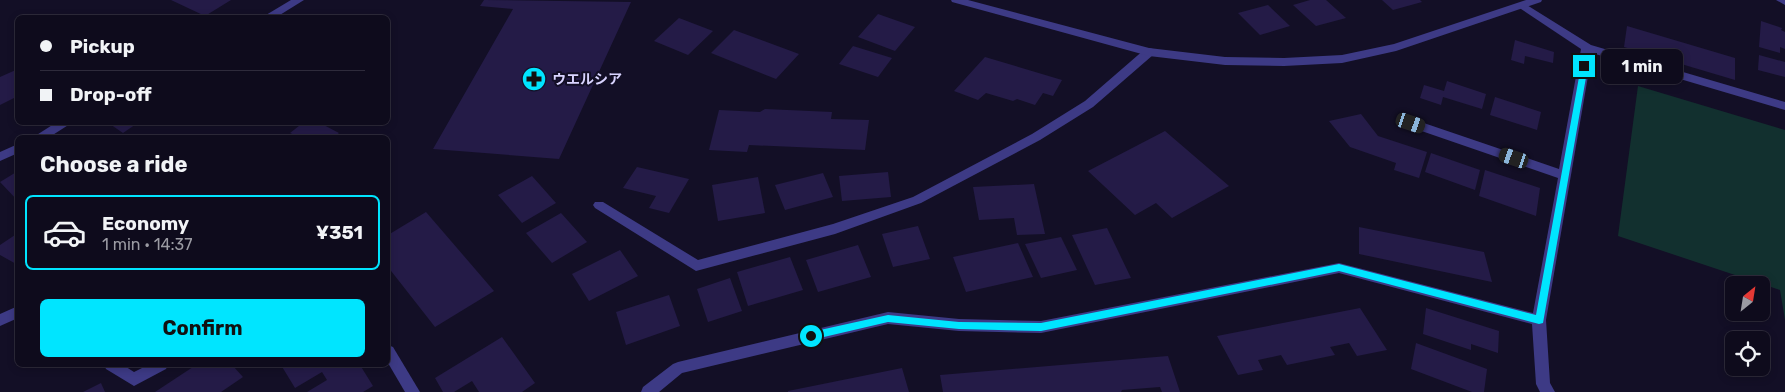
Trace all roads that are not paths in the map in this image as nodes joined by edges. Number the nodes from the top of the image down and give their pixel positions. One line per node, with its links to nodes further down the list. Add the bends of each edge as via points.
1 (299, 0): 7 (street)
2 (956, 0): 9 (street)
3 (1537, 0): 6 (street)
4 (1781, 0): 5 (street)
5 (1785, 2)
6 (1522, 5): 8 (street); 9 (street, via 1396,47 1342,59 1225,61)
7 (272, 15)
8 (1588, 48): 10 (street); 16 (street)
9 (1149, 52): 17 (street, via 1089,104 1036,137 917,200 835,229 696,266)
10 (1785, 106)
11 (1411, 123): 16 (street)
12 (62, 125): 13 (street)
13 (43, 135)
14 (15, 150): 15 (street)
15 (0, 157)
16 (1565, 176): 20 (street)
17 (599, 205)
18 (15, 313): 19 (street)
19 (0, 320)
20 (1539, 320): 25 (street, via 1339,268 1041,327 959,325 888,318 678,368); 26 (street, via 1543,384)
21 (390, 355): 24 (street)
22 (114, 367): 23 (street, via 134,380)
23 (157, 367)
24 (413, 392)
25 (648, 392)
26 (1548, 392)

